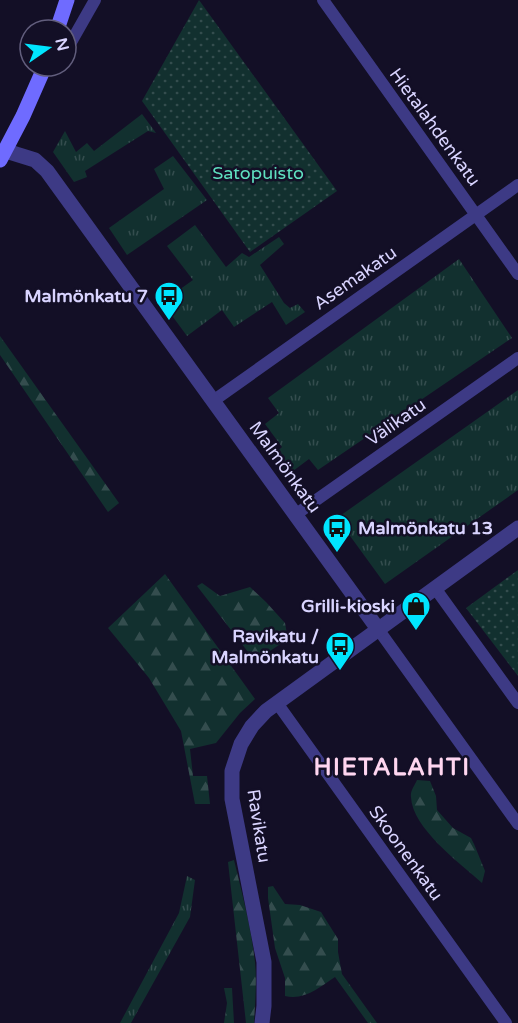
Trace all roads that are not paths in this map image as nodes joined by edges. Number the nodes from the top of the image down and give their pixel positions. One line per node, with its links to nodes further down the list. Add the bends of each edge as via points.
1 (67, 0): 4 (main road)
2 (95, 0): 5 (street)
3 (323, 0): 9 (street, Hietalahdenkatu)
4 (61, 18)
5 (78, 30)
6 (42, 78): 7 (main road)
7 (1, 151): 12 (street, Malmönkatu, via 35,160 47,171)
8 (518, 185): 9 (street, Asemakatu)
9 (476, 215): 10 (street, Hietalahdenkatu); 12 (street, Asemakatu)
10 (518, 274)
11 (518, 358): 13 (street, Välikatu)
12 (213, 401): 13 (street, Malmönkatu)
13 (296, 515): 16 (street, Malmönkatu)
14 (518, 528): 15 (street, Ravikatu)
15 (435, 588): 16 (street, Ravikatu); 18 (street)
16 (378, 629): 17 (street, Ravikatu); 19 (street, Malmönkatu)
17 (277, 703): 20 (street, Ravikatu, via 252,726 232,771 232,799 264,962); 21 (street, Skoonenkatu)
18 (518, 703)
19 (518, 824)
20 (262, 1023)
21 (506, 1023)

